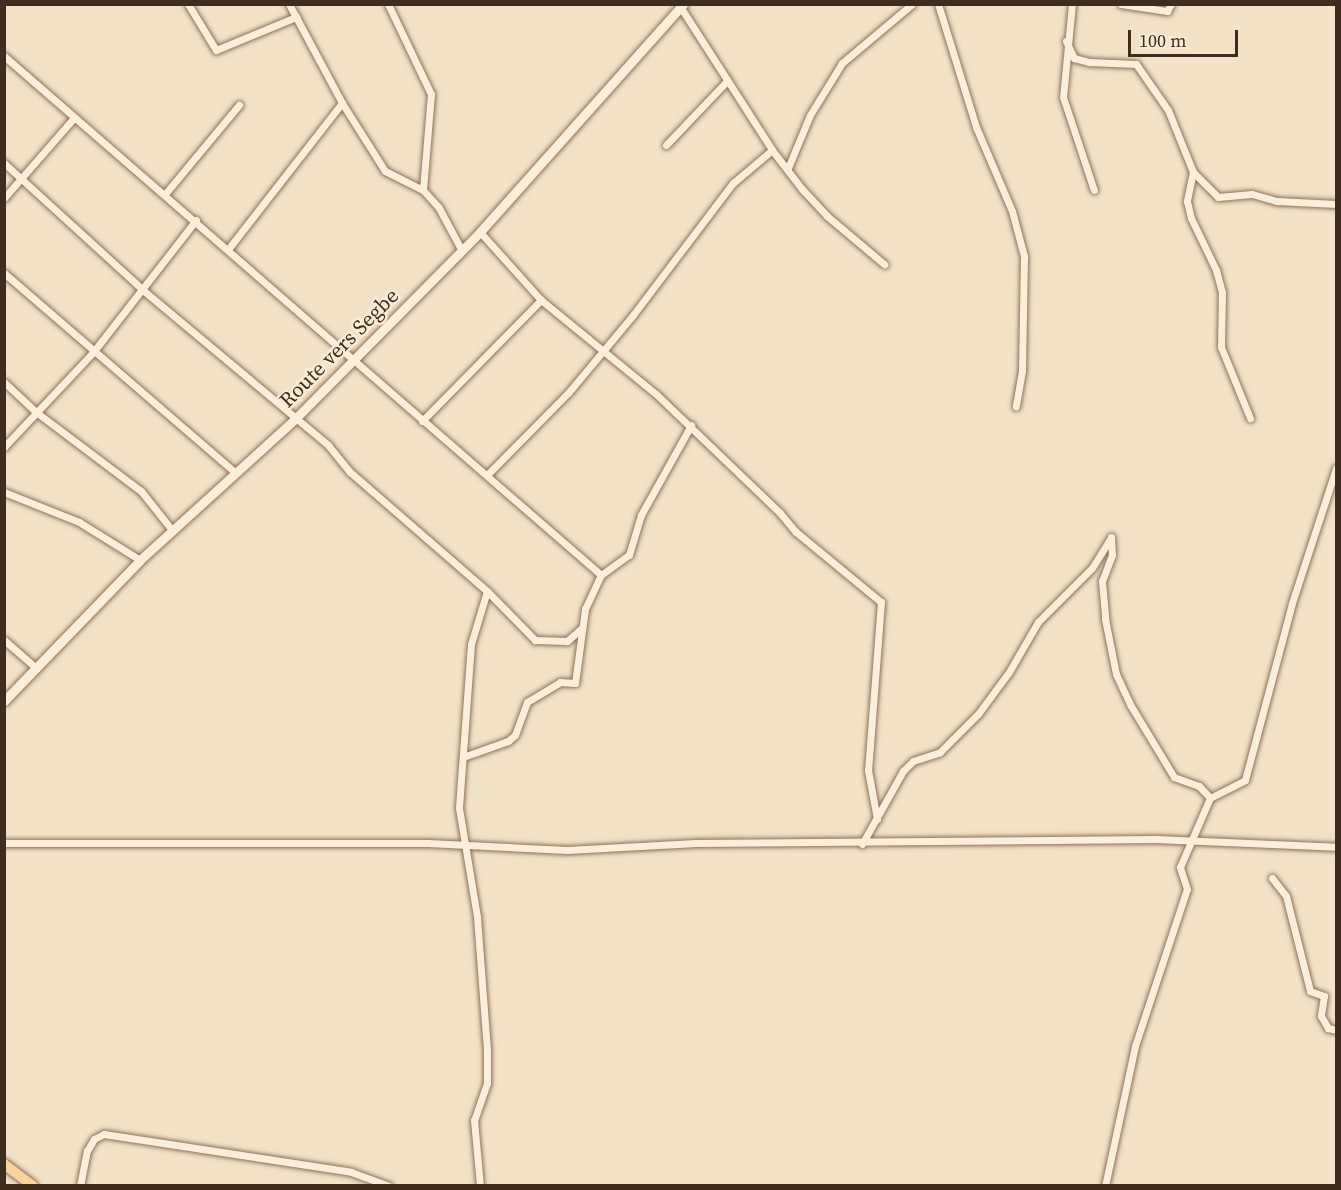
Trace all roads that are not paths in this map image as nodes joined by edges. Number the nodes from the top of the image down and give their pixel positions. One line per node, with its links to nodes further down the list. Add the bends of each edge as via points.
1 (188, 4): 10 (street, via 216,50)
2 (289, 4): 10 (street)
3 (388, 4): 24 (street, via 431,94)
4 (912, 4): 20 (street, via 842,63 810,115)
5 (938, 4): 40 (street, via 976,127 1012,210 1024,256 1022,371)
6 (1072, 4): 11 (street)
7 (1121, 4): 8 (street, via 1167,11)
8 (1171, 4)
9 (682, 6): 13 (street); 29 (main road, Route vers Segbe)
10 (296, 17): 14 (street)
11 (1066, 41): 21 (street, via 1074,58 1136,64 1168,110); 23 (street, via 1063,97)
12 (4, 56): 16 (street)
13 (727, 81): 17 (street); 18 (street)
14 (342, 103): 24 (street, via 385,171); 30 (street)
15 (239, 105): 25 (street)
16 (73, 119): 22 (street); 25 (street)
17 (666, 145)
18 (772, 150): 20 (street); 36 (street, via 733,183 633,315)
19 (4, 163): 22 (street)
20 (789, 168): 32 (street, via 827,216)
21 (1193, 171): 27 (street, via 1218,197 1252,194 1277,201); 43 (street, via 1187,201 1191,219 1216,270 1222,292 1221,347)
22 (24, 178): 26 (street); 34 (street)
23 (1094, 189)
24 (423, 190): 31 (street, via 439,208)
25 (165, 194): 28 (street)
26 (4, 198)
27 (1336, 204)
28 (196, 220): 30 (street); 34 (street)
29 (480, 232): 31 (main road, Route vers Segbe); 35 (street)
30 (229, 248): 38 (street)
31 (461, 249): 38 (main road, Route vers Segbe)
32 (884, 264)
33 (4, 273): 37 (street)
34 (144, 291): 37 (street); 42 (street)
35 (541, 300): 36 (street); 44 (street)
36 (603, 348): 45 (street); 49 (street, via 568,393)
37 (94, 351): 41 (street); 48 (street)
38 (354, 362): 42 (main road, Route vers Segbe); 44 (street)
39 (4, 382): 41 (street)
40 (1017, 406)
41 (36, 412): 46 (street); 51 (street, via 141,491)
42 (296, 418): 48 (main road, Route vers Segbe); 54 (street, via 328,445 350,472)
43 (1250, 418)
44 (422, 421): 49 (street)
45 (692, 425): 53 (street, via 641,515 629,555); 61 (street, via 796,532 881,602 868,770)
46 (4, 447)
47 (1336, 468): 60 (street, via 1292,603 1245,780)
48 (236, 473): 51 (main road, Route vers Segbe)
49 (487, 475): 53 (street)
50 (4, 492): 52 (street, via 79,522)
51 (172, 530): 52 (main road, Route vers Segbe)
52 (140, 560): 57 (main road, Route vers Segbe)
53 (601, 575): 55 (street, via 585,609)
54 (487, 591): 55 (street, via 535,640 567,640); 59 (street, via 471,644)
55 (582, 628): 59 (street, via 575,683 560,682 527,702 515,735 508,741)
56 (4, 639): 57 (street)
57 (35, 667): 58 (main road, Route vers Segbe)
58 (4, 701)
59 (463, 757): 65 (street, via 459,808)
60 (1210, 798): 61 (street, via 1199,786 1174,777 1116,674 1102,581 1112,555 1111,537 1092,568 1038,622 1009,672 978,714 939,752 913,761 903,771); 62 (street)
61 (877, 819): 64 (street)
62 (1190, 841): 64 (street); 66 (street); 74 (street, via 1180,867 1187,889 1135,1046)
63 (4, 843): 65 (street)
64 (862, 844): 65 (street, via 696,843 567,850)
65 (465, 845): 73 (street, via 477,917 487,1049 487,1083 474,1120)
66 (1336, 847)
67 (1272, 878): 68 (street, via 1286,896 1310,991 1324,996 1321,1016 1328,1028)
68 (1336, 1030)
69 (4, 1164): 70 (main road)
70 (33, 1185)
71 (80, 1185): 72 (street, via 87,1152 94,1139 104,1134 351,1173)
72 (389, 1185)
73 (480, 1185)
74 (1105, 1185)

